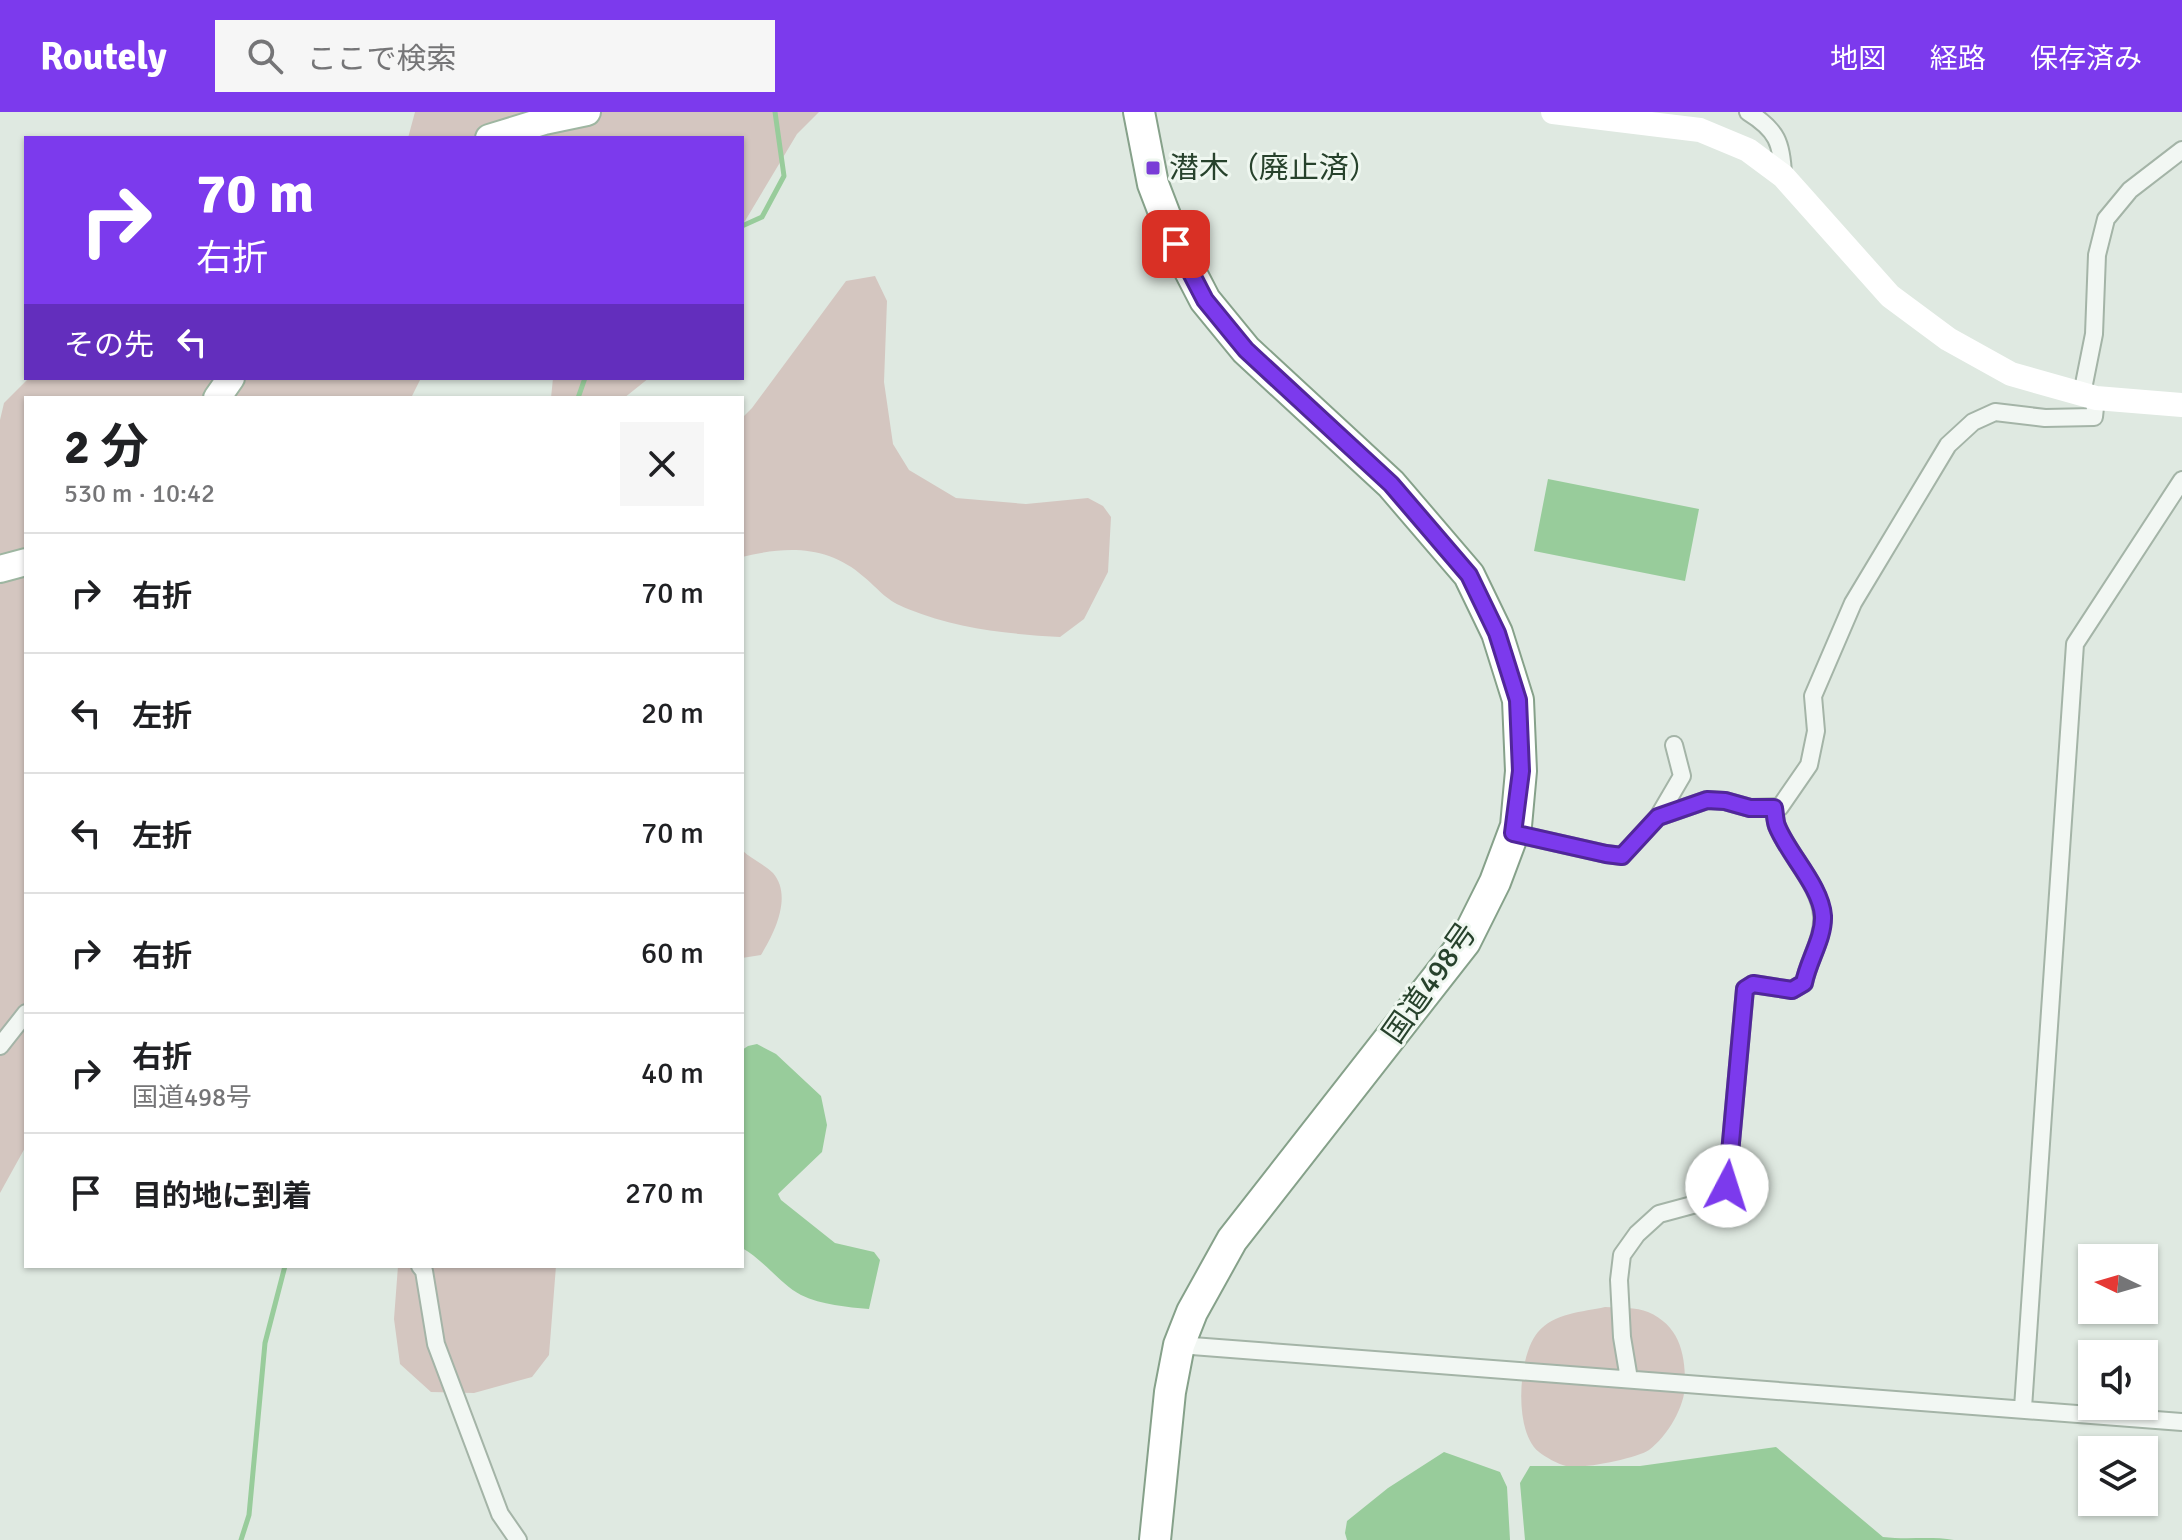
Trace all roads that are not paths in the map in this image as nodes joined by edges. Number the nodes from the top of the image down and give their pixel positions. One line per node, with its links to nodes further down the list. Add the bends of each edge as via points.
1 (587, 112): 5 (main road)
2 (1139, 112): 16 (highway, 国道498号, via 1153,184 1205,300 1246,350 1391,484 1469,575 1497,633 1518,700 1521,771)
3 (1553, 112): 7 (street, via 1700,130 1748,150)
4 (1748, 112): 7 (street, via 1767,124 1782,150)
5 (495, 136)
6 (2182, 150): 8 (street, via 2130,190 2106,219 2097,255)
7 (1783, 176): 8 (street, via 1890,296 1948,339 2011,374)
8 (2089, 396): 9 (street); 14 (street, via 2094,417 1995,412 1973,422 1948,445 1853,603 1813,696 1816,731 1809,765 1780,807)
9 (2182, 405)
10 (2182, 480): 22 (street, via 2075,644)
11 (24, 563): 12 (main road)
12 (0, 569)
13 (1674, 745): 15 (street, via 1682,776)
14 (1774, 808): 15 (street, via 1707,800); 21 (street, via 1777,826 1823,916 1818,941 1804,983 1792,990 1753,984 1745,989 1727,1186 1711,1200 1659,1214 1622,1255 1622,1337)
15 (1658, 817): 16 (street, via 1622,856)
16 (1513, 833): 20 (highway, 国道498号, via 1465,942 1232,1240)
17 (24, 1016): 18 (street)
18 (0, 1046)
19 (422, 1268): 24 (street, via 436,1344 500,1514)
20 (1179, 1345): 21 (street); 25 (highway, 国道498号)
21 (1629, 1379): 22 (street)
22 (2023, 1408): 23 (street)
23 (2182, 1422)
24 (518, 1540)
25 (1155, 1540)

